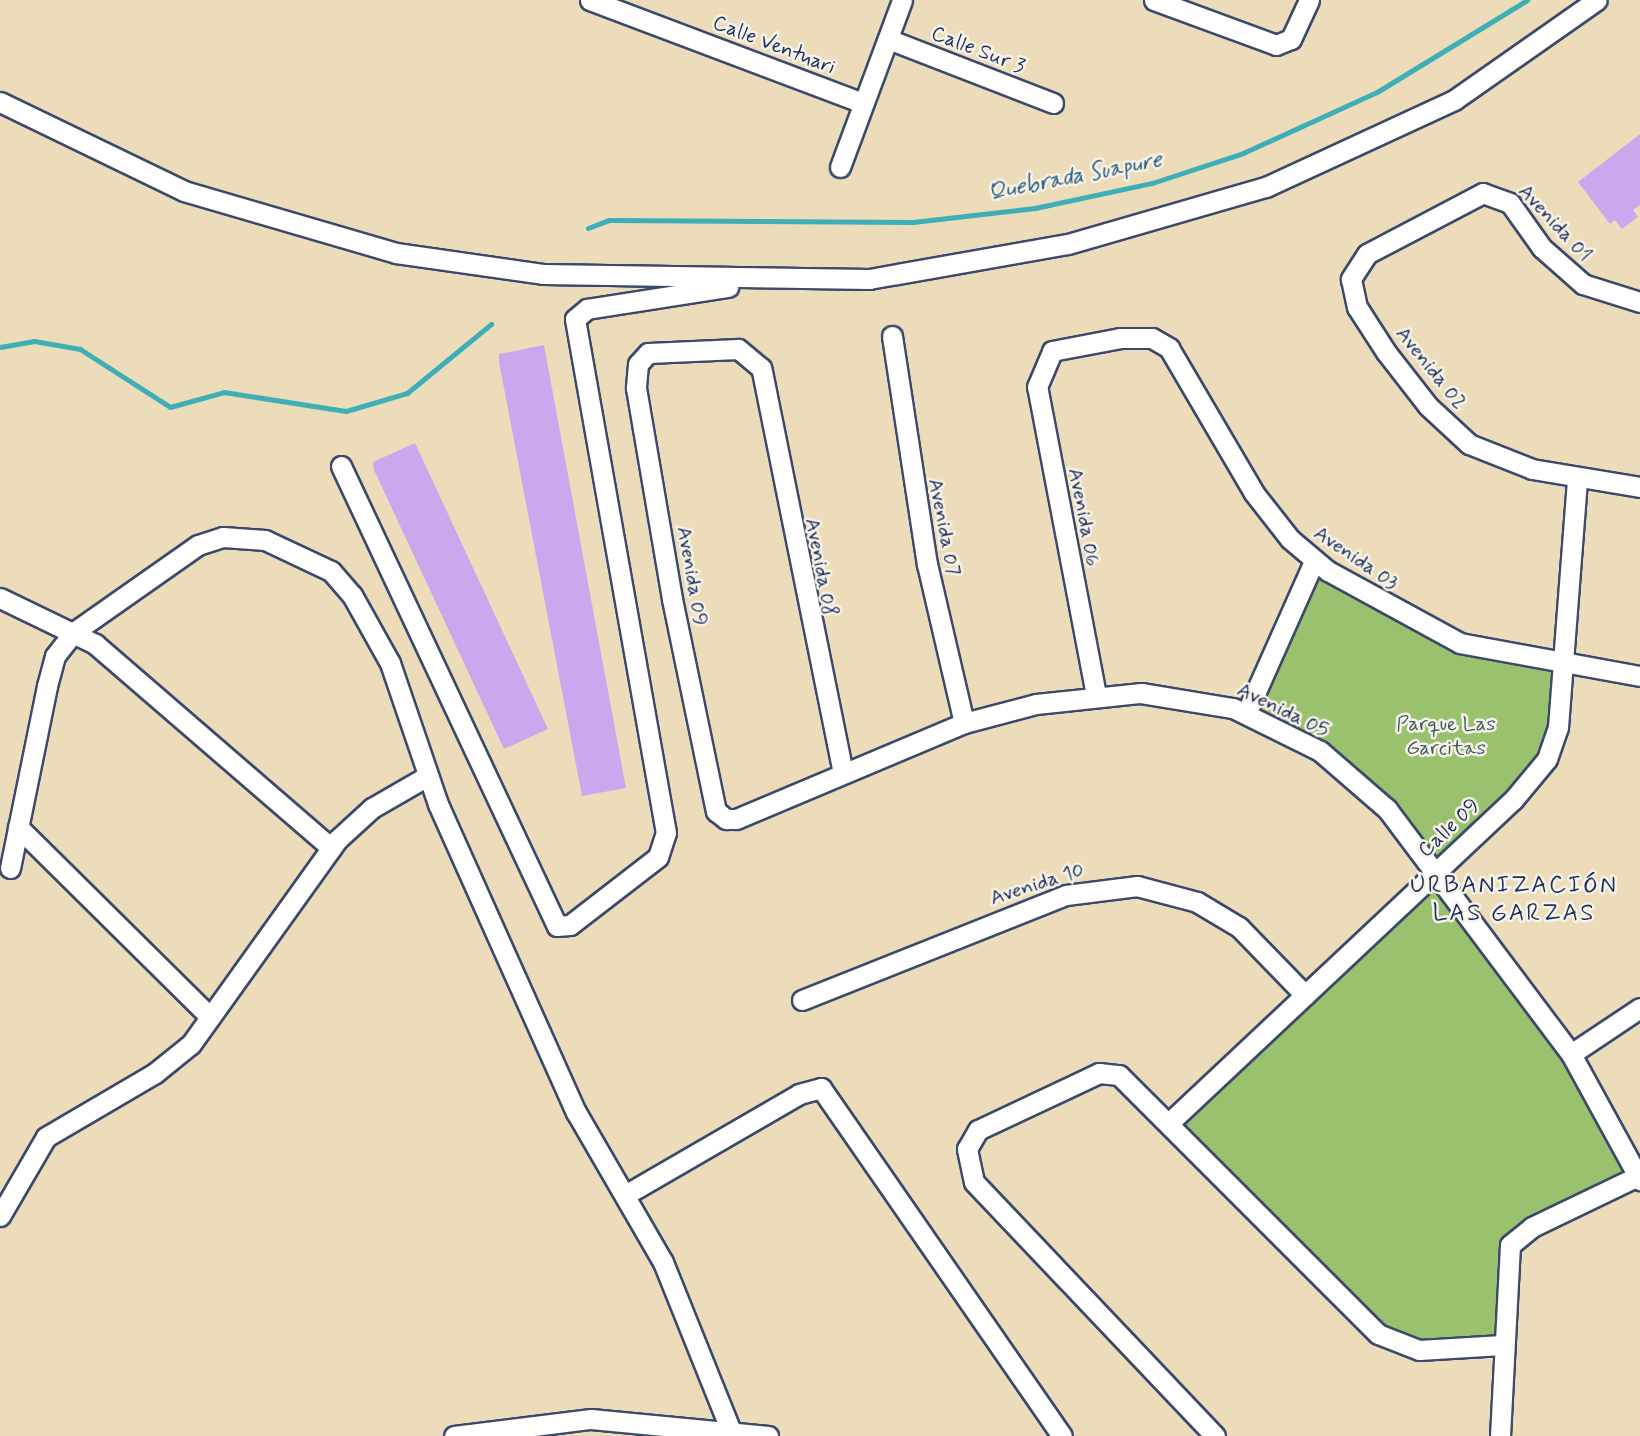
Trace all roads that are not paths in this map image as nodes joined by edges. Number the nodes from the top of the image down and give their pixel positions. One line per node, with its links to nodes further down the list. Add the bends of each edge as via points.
1 (590, 0): 8 (street, Calle Ventuari)
2 (902, 0): 6 (street)
3 (1154, 0): 4 (street, via 1276,45 1291,39)
4 (1309, 0)
5 (1597, 0): 12 (street, via 1454,100 1342,155 1208,208 922,274)
6 (888, 39): 8 (street); 9 (street, Calle Sur 3)
7 (0, 102): 12 (street, via 184,191 396,253 543,274)
8 (863, 103): 10 (street)
9 (1053, 103)
10 (840, 167)
11 (1354, 267): 13 (street, Avenida 01, via 1367,254 1475,195 1492,194 1510,203 1542,248 1583,284); 18 (street, Avenida 02, via 1357,307 1444,424 1510,463)
12 (757, 281): 17 (street, via 587,309 575,319 666,833 659,858 570,925 557,926)
13 (1640, 302)
14 (892, 336): 27 (street, Avenida 07, via 925,551)
15 (1145, 337): 20 (street, Avenida 03, via 1169,348 1254,493); 25 (street, Avenida 06, via 1052,351 1037,387)
16 (761, 368): 28 (street, Avenida 08); 30 (street, Avenida 09, via 738,349 648,353 638,365 636,388)
17 (341, 466)
18 (1577, 478): 19 (street, Avenida 02); 23 (street, Calle 09)
19 (1640, 487)
20 (1314, 561): 23 (street, Avenida 03, via 1460,643); 26 (street)
21 (0, 598): 22 (street)
22 (74, 632): 29 (street, via 198,545 243,537 288,548 331,572 370,623 400,685); 31 (street, via 50,676); 32 (street)
23 (1564, 664): 24 (street, Avenida 03); 34 (street, Calle 09, via 1559,727 1547,759)
24 (1640, 676)
25 (1096, 695): 26 (street, Avenida 05, via 1174,696); 27 (street, Avenida 05)
26 (1246, 714): 34 (street, Avenida 05, via 1347,770)
27 (964, 723): 28 (street, Avenida 05)
28 (843, 773): 30 (street, Avenida 05, via 736,820)
29 (426, 777): 32 (street, via 355,820); 42 (street, via 576,1112)
30 (716, 811)
31 (18, 827): 33 (street); 38 (street)
32 (331, 848): 38 (street)
33 (10, 867)
34 (1437, 870): 35 (street, Calle 09); 39 (street, Avenida 05)
35 (1304, 995): 36 (street, Avenida 10, via 1239,927 1197,902 1137,886 1066,895); 40 (street, Calle 09)
36 (802, 1000)
37 (1640, 1008): 39 (street)
38 (211, 1017): 43 (street, via 173,1060 46,1137)
39 (1571, 1054): 41 (street, Avenida 05)
40 (1171, 1121): 44 (street, via 1378,1334 1419,1350); 49 (street, via 1118,1074 1099,1073 993,1119 970,1139 966,1158 974,1182 1011,1224)
41 (1639, 1178): 44 (street, via 1532,1227 1510,1245)
42 (625, 1195): 45 (street, via 663,1262); 48 (street, via 799,1094 821,1088)
43 (0, 1216)
44 (1502, 1345): 50 (street)
45 (731, 1431): 46 (street, via 591,1419); 47 (street)
46 (454, 1436)
47 (768, 1436)
48 (1062, 1436)
49 (1215, 1436)
50 (1500, 1436)

